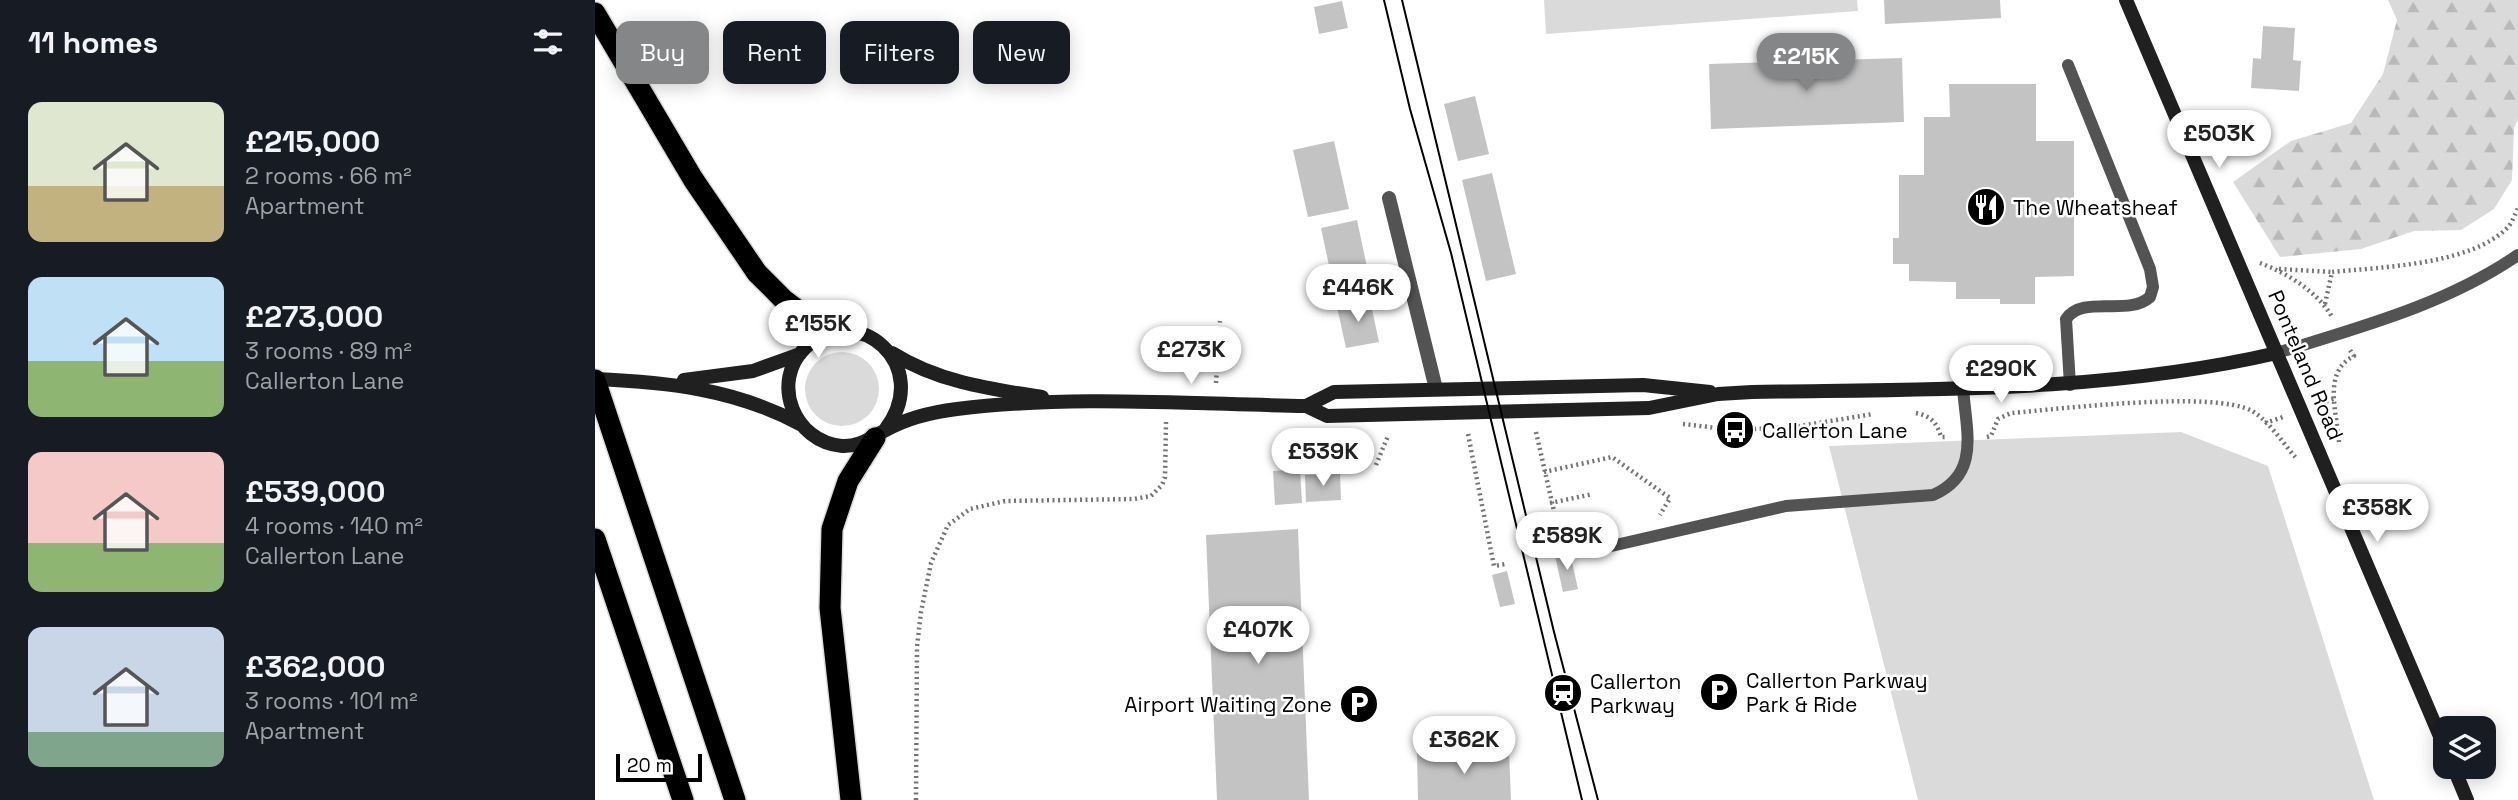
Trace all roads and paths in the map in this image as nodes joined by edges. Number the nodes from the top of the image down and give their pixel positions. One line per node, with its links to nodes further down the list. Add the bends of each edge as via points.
1 (2126, 0): 12 (street, Ponteland Road)
2 (595, 13): 9 (highway, via 693,179 757,273)
3 (2069, 65): 16 (lane, via 2150,269 2153,287 2150,297 2136,305 2070,313 2066,318)
4 (1389, 198): 18 (street)
5 (2518, 208): 7 (path, via 2508,227 2481,247 2416,263)
6 (2518, 255): 12 (lane, via 2424,306)
7 (2332, 272): 7 (path, via 2279,269 2325,304)
8 (1220, 321): 23 (path)
9 (829, 334): 10 (street, via 861,334); 11 (street)
10 (888, 351): 21 (street, via 923,370 962,383); 32 (street, via 898,366 901,400)
11 (800, 354): 15 (street, via 753,371); 31 (street, via 788,390)
12 (2277, 354): 16 (street, via 2202,369); 42 (street, Ponteland Road)
13 (2354, 356): 20 (path, via 2335,372)
14 (595, 379): 15 (street); 45 (highway)
15 (658, 382): 31 (street, via 738,397)
16 (2070, 385): 17 (street)
17 (1963, 388): 19 (street); 33 (lane)
18 (1436, 389): 19 (street, via 1643,385); 24 (street, via 1334,392)
19 (1718, 394): 24 (street, via 1649,408 1327,416)
20 (2336, 398)
21 (1075, 401): 22 (street); 32 (street, via 954,410 913,419)
22 (1165, 403): 23 (street); 47 (path, via 1165,477 1151,496 985,504 957,517 941,536 926,583 918,636)
23 (1216, 404): 24 (street)
24 (1306, 406)
25 (1912, 412): 33 (path, via 1938,425 1941,437)
26 (1879, 414): 29 (path, via 1794,427 1735,430)
27 (1534, 421): 34 (path)
28 (1466, 423): 41 (path, via 1495,566)
29 (1671, 423)
30 (2265, 424): 33 (path, via 2237,405 2179,402 2011,412 1998,419 1991,436)
31 (801, 425): 32 (street, via 827,443 843,446)
32 (880, 434): 46 (highway, via 848,481 832,530 830,608)
33 (1967, 437): 37 (lane, via 1961,475 1933,495 1786,506)
34 (1544, 472): 36 (path); 37 (path, via 1612,457 1670,498 1656,520)
35 (1593, 494): 36 (path)
36 (1550, 503): 40 (path, via 1563,551)
37 (1660, 536): 39 (lane)
38 (595, 539): 44 (highway)
39 (1607, 547)
40 (1556, 552)
41 (1506, 564)
42 (2433, 720)
43 (2458, 779): 48 (street)
44 (683, 800)
45 (736, 800)
46 (851, 800)
47 (916, 800)
48 (2467, 800)

